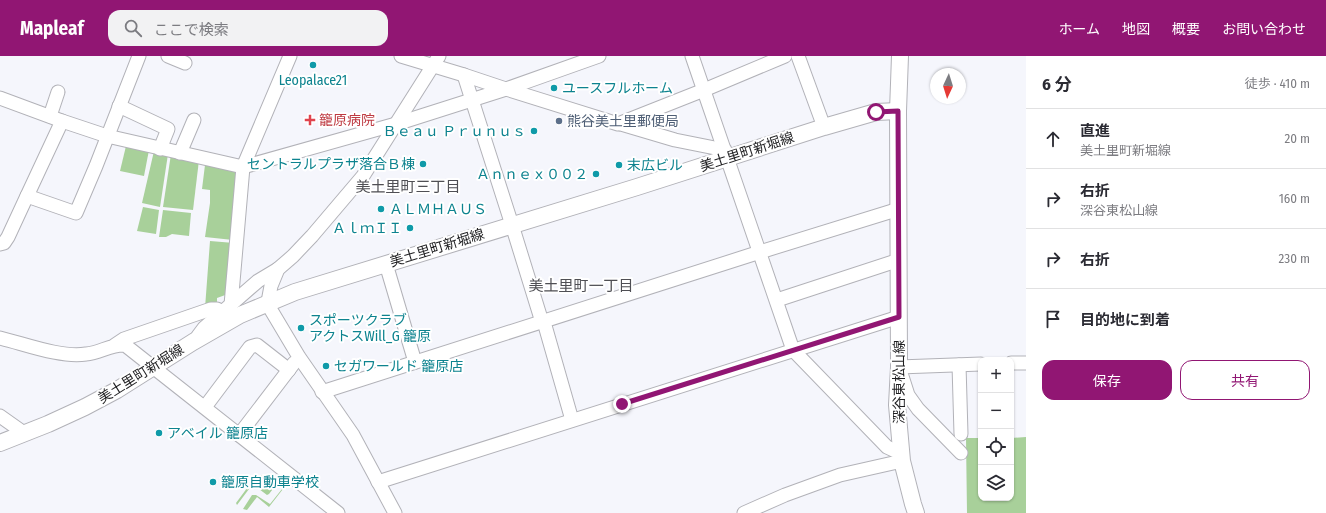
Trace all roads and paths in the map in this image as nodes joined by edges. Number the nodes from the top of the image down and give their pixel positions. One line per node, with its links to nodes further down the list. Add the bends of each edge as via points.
1 (139, 56): 18 (street)
2 (168, 56): 11 (street)
3 (290, 56): 29 (street)
4 (401, 56): 10 (street)
5 (599, 56): 13 (street)
6 (692, 56): 14 (street)
7 (785, 56): 14 (street)
8 (798, 56): 24 (street)
9 (900, 56): 19 (main road, 深谷東松山線)
10 (436, 61): 12 (street); 22 (street)
11 (185, 63)
12 (464, 75): 13 (street); 17 (street)
13 (506, 90): 17 (street); 23 (street)
14 (704, 90): 23 (street); 28 (street)
15 (58, 92): 20 (street)
16 (0, 98): 20 (street)
17 (472, 100): 22 (street); 32 (street)
18 (119, 106): 25 (street); 26 (street, via 168,129)
19 (898, 111): 24 (main road, 美土里町新堀線, via 876,112); 31 (main road, 深谷東松山線)
20 (56, 119): 25 (street); 30 (street)
21 (194, 120): 27 (street)
22 (396, 124): 29 (street); 37 (street, via 363,176 312,236)
23 (621, 124): 28 (street)
24 (824, 127): 28 (main road, 美土里町新堀線)
25 (107, 136): 26 (street); 30 (street, via 76,213)
26 (160, 149): 27 (street)
27 (180, 153): 29 (street)
28 (726, 154): 32 (main road, 美土里町新堀線, via 637,187); 34 (street)
29 (243, 167): 40 (street)
30 (27, 196): 33 (street, via 8,237)
31 (899, 209): 34 (street); 35 (main road, 深谷東松山線)
32 (512, 225): 36 (main road, 美土里町新堀線); 42 (street)
33 (0, 244)
34 (760, 252): 38 (street); 42 (street)
35 (899, 260): 38 (street); 41 (main road, 深谷東松山線)
36 (386, 264): 39 (main road, 美土里町新堀線); 48 (street)
37 (278, 269): 39 (street); 40 (street, via 258,281)
38 (777, 300): 46 (street)
39 (268, 302): 44 (main road, 美土里町新堀線); 47 (street)
40 (227, 309): 44 (street, via 204,328); 45 (street, via 211,309 124,339)
41 (899, 317): 46 (street); 54 (main road, 深谷東松山線)
42 (543, 322): 48 (street); 59 (street)
43 (0, 338): 45 (street, via 68,354 86,354)
44 (193, 342): 53 (main road, 美土里町新堀線)
45 (115, 345): 53 (street, via 124,345)
46 (793, 350): 59 (street); 65 (street, via 887,447)
47 (299, 357): 55 (street); 56 (street)
48 (415, 362): 56 (street)
49 (1014, 363): 50 (street)
50 (1026, 363)
51 (978, 364): 52 (street)
52 (959, 365): 54 (street); 62 (street)
53 (154, 367): 57 (street); 60 (main road, 美土里町新堀線, via 85,407)
54 (899, 367): 64 (street, via 908,395); 65 (main road, 深谷東松山線, via 897,406)
55 (289, 370): 57 (street, via 257,346 250,347); 61 (street)
56 (322, 392): 66 (street, via 353,435)
57 (205, 407): 61 (street)
58 (0, 416): 60 (street)
59 (572, 420): 66 (street)
60 (24, 433): 63 (main road, 美土里町新堀線)
61 (239, 434): 68 (street)
62 (961, 434)
63 (0, 443)
64 (961, 453)
65 (902, 458): 67 (main road, 深谷東松山線); 70 (street, via 840,475)
66 (378, 482): 69 (street)
67 (911, 510)
68 (338, 513)
69 (395, 513)
70 (744, 513)

